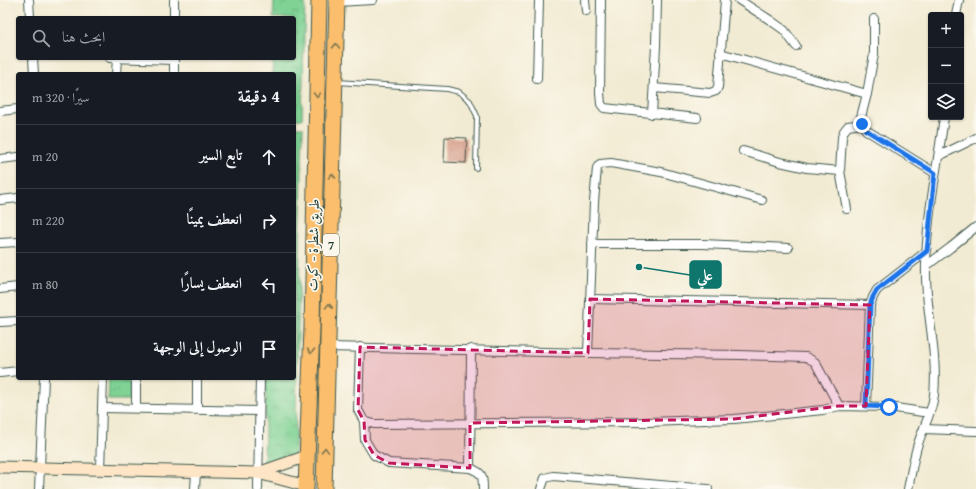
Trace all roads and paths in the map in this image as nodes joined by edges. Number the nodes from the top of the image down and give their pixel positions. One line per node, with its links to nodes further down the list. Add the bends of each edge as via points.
1 (29, 0): 15 (street)
2 (174, 0): 16 (street)
3 (319, 0): 61 (highway, طريق شطرة - كوت / 7, one-way to 61)
4 (373, 0): 12 (street)
5 (539, 0): 26 (street)
6 (585, 0): 13 (street)
7 (601, 0): 32 (street, via 601,104 604,108 612,110)
8 (657, 0): 28 (street)
9 (725, 0): 19 (street)
10 (739, 0): 18 (street, via 784,30)
11 (959, 0): 14 (street)
12 (337, 1): 27 (highway, طريق شطرة - كوت / 7, one-way to 12)
13 (586, 11)
14 (957, 12)
15 (30, 16)
16 (174, 16)
17 (874, 19): 29 (street, via 874,54)
18 (796, 46)
19 (720, 53): 28 (street, via 716,91 710,93); 29 (street)
20 (33, 60): 23 (street)
21 (116, 60): 24 (street)
22 (174, 60): 25 (street)
23 (34, 72)
24 (116, 72)
25 (174, 72)
26 (537, 79)
27 (334, 82): 41 (lane, via 448,89 459,92 470,101 477,116); 62 (highway, طريق شطرة - كوت / 7, one-way to 27)
28 (654, 88): 32 (street)
29 (867, 94): 35 (street, via 861,117)
30 (16, 108): 31 (street)
31 (0, 111)
32 (652, 114): 33 (street)
33 (697, 118)
34 (944, 120): 38 (street)
35 (862, 124): 42 (street, via 848,126 844,130); 43 (street, via 866,130)
36 (976, 138): 38 (street)
37 (743, 151): 42 (street, via 807,168)
38 (939, 156): 43 (street)
39 (0, 157): 40 (street)
40 (16, 157)
41 (476, 168)
42 (840, 172): 47 (street)
43 (935, 173): 53 (street)
44 (16, 198): 45 (street)
45 (0, 200)
46 (762, 200): 51 (street, via 661,172 602,163 597,168)
47 (848, 209)
48 (976, 227): 54 (street)
49 (16, 242): 50 (street)
50 (0, 243)
51 (592, 244): 52 (street, via 703,244); 57 (street)
52 (788, 248)
53 (927, 251): 54 (street); 58 (street, via 877,290)
54 (926, 266): 80 (street, via 935,375)
55 (16, 287): 56 (street)
56 (0, 289)
57 (590, 299): 58 (street); 66 (street)
58 (870, 305): 75 (street)
59 (16, 321): 60 (street)
60 (0, 322)
61 (312, 327): 62 (highway); 85 (highway, طريق شطرة - كوت / 7, one-way to 85)
62 (329, 328): 63 (highway, طريق شطرة - كوت / 7)
63 (329, 347): 64 (street); 96 (highway, طريق شطرة - كوت / 7, one-way to 63)
64 (360, 347): 65 (street); 81 (street, via 358,410)
65 (471, 349): 66 (street); 82 (street)
66 (588, 353): 74 (street, via 806,358 815,362)
67 (16, 371): 68 (street)
68 (0, 374)
69 (44, 380): 87 (street)
70 (103, 380): 77 (street)
71 (136, 380): 76 (street)
72 (197, 380): 78 (street)
73 (260, 380): 79 (street)
74 (839, 406): 75 (street); 82 (street, via 823,410 726,419)
75 (866, 406): 80 (street)
76 (136, 407): 77 (street); 78 (street)
77 (102, 408): 89 (street)
78 (197, 408): 79 (street)
79 (259, 411): 91 (street)
80 (930, 413): 83 (street)
81 (364, 421): 82 (street, via 374,424); 88 (street, via 365,440 374,455 389,463)
82 (470, 423): 88 (street)
83 (924, 429): 84 (street); 100 (street)
84 (976, 431)
85 (307, 456): 91 (street); 92 (highway, طريق شطرة - كوت / 7)
86 (0, 467): 87 (street)
87 (39, 468): 89 (street); 93 (street)
88 (470, 468): 97 (street, via 480,472)
89 (100, 470): 90 (street)
90 (196, 472): 91 (street); 94 (street)
91 (258, 473): 92 (street); 95 (street)
92 (306, 487)
93 (39, 489)
94 (195, 489)
95 (258, 489)
96 (324, 489)
97 (483, 489)
98 (541, 489): 99 (street, via 545,478 553,476)
99 (708, 489)
100 (908, 489)

